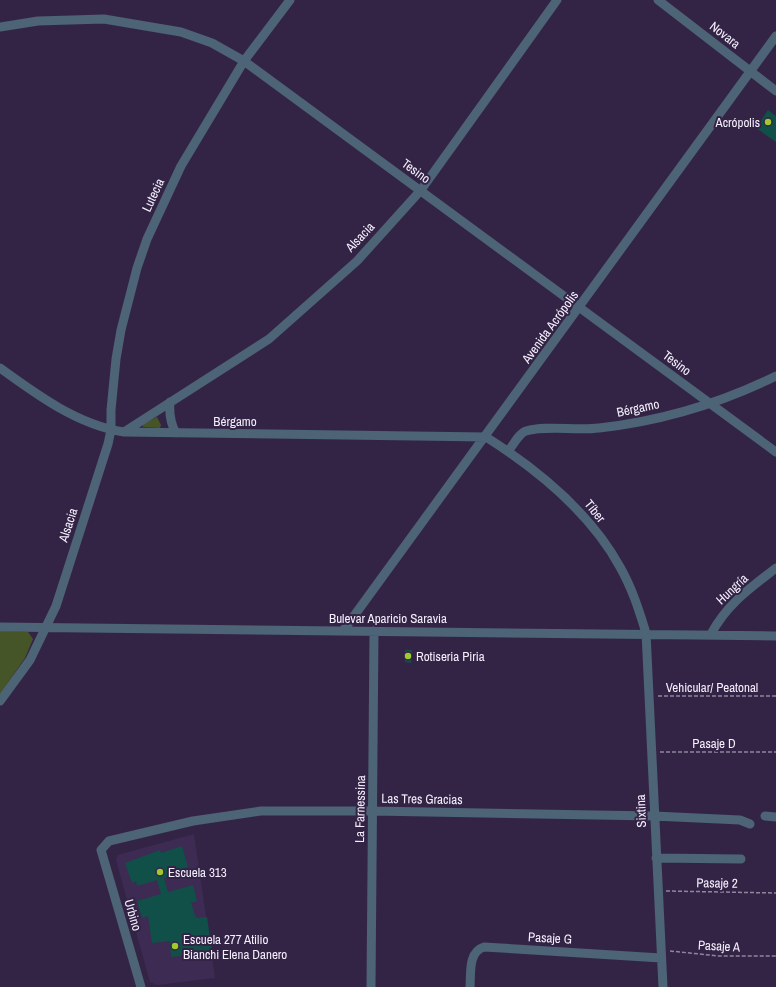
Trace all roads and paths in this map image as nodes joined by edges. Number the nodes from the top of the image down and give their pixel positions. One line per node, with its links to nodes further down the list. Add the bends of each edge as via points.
1 (290, 0): 6 (street, Lutecia)
2 (558, 0): 9 (street, Alsacia)
3 (658, 0): 7 (street, Novara)
4 (0, 27): 6 (street, Tesino, via 38,21 104,19 181,32 212,43)
5 (776, 36): 7 (street, Avenida Acrópolis)
6 (244, 61): 9 (street, Tesino); 15 (street, Lutecia, via 181,166 148,239 121,330 116,358)
7 (750, 71): 8 (street, Novara); 10 (street, Avenida Acrópolis)
8 (776, 91)
9 (421, 190): 10 (street, Tesino); 13 (street, Alsacia, via 357,261 269,339)
10 (580, 308): 14 (street, Tesino); 18 (street, Avenida Acrópolis)
11 (0, 368): 15 (street, Bérgamo, via 56,406)
12 (776, 376): 14 (street, Bérgamo)
13 (170, 402): 16 (street, Alsacia); 17 (street, via 171,426)
14 (710, 404): 19 (street, Bérgamo, via 624,426 524,432); 20 (street, Tesino)
15 (111, 430): 16 (street, Bérgamo); 23 (street, Alsacia, via 56,606)
16 (124, 432): 17 (street, Bérgamo)
17 (176, 433): 18 (street, Bérgamo)
18 (486, 437): 19 (street, Tíber); 24 (street, Avenida Acrópolis)
19 (508, 451): 26 (street, Tíber, via 567,498 586,519 621,568)
20 (776, 452)
21 (776, 568): 27 (street, Hungría, via 736,600 720,617)
22 (0, 627): 23 (street, Bulevar Aparicio Saravia)
23 (46, 628): 24 (street, Bulevar Aparicio Saravia); 31 (street, Alsacia, via 30,660)
24 (343, 631): 25 (street, Bulevar Aparicio Saravia)
25 (374, 631): 26 (street, Bulevar Aparicio Saravia); 34 (street, La Farnessina)
26 (646, 633): 27 (street, Bulevar Aparicio Saravia); 29 (street, Sixtina)
27 (711, 634): 28 (street, Bulevar Aparicio Saravia)
28 (776, 636)
29 (649, 696): 30 (path, Vehicular/ Peatonal); 32 (street, Sixtina)
30 (776, 696)
31 (0, 701)
32 (652, 752): 33 (path, Pasaje D); 35 (street, Sixtina)
33 (776, 752)
34 (373, 811): 35 (street, Las Tres Gracias); 39 (street, Las Tres Gracias, via 261,811 200,820 108,841); 47 (street, La Farnessina)
35 (654, 816): 38 (street, Las Tres Gracias, via 740,820); 40 (street, Sixtina)
36 (765, 816): 37 (street)
37 (776, 817)
38 (750, 824)
39 (101, 850): 46 (street, Urbino)
40 (656, 858): 41 (street); 42 (street, Sixtina)
41 (741, 859)
42 (658, 891): 43 (path, Pasaje 2); 44 (street, Sixtina)
43 (776, 893)
44 (661, 954): 45 (path, Pasaje A); 48 (street, Pasaje G, via 484,947 477,949 473,955); 49 (street, Sixtina)
45 (776, 956)
46 (141, 987)
47 (371, 987)
48 (470, 987)
49 (663, 987)

